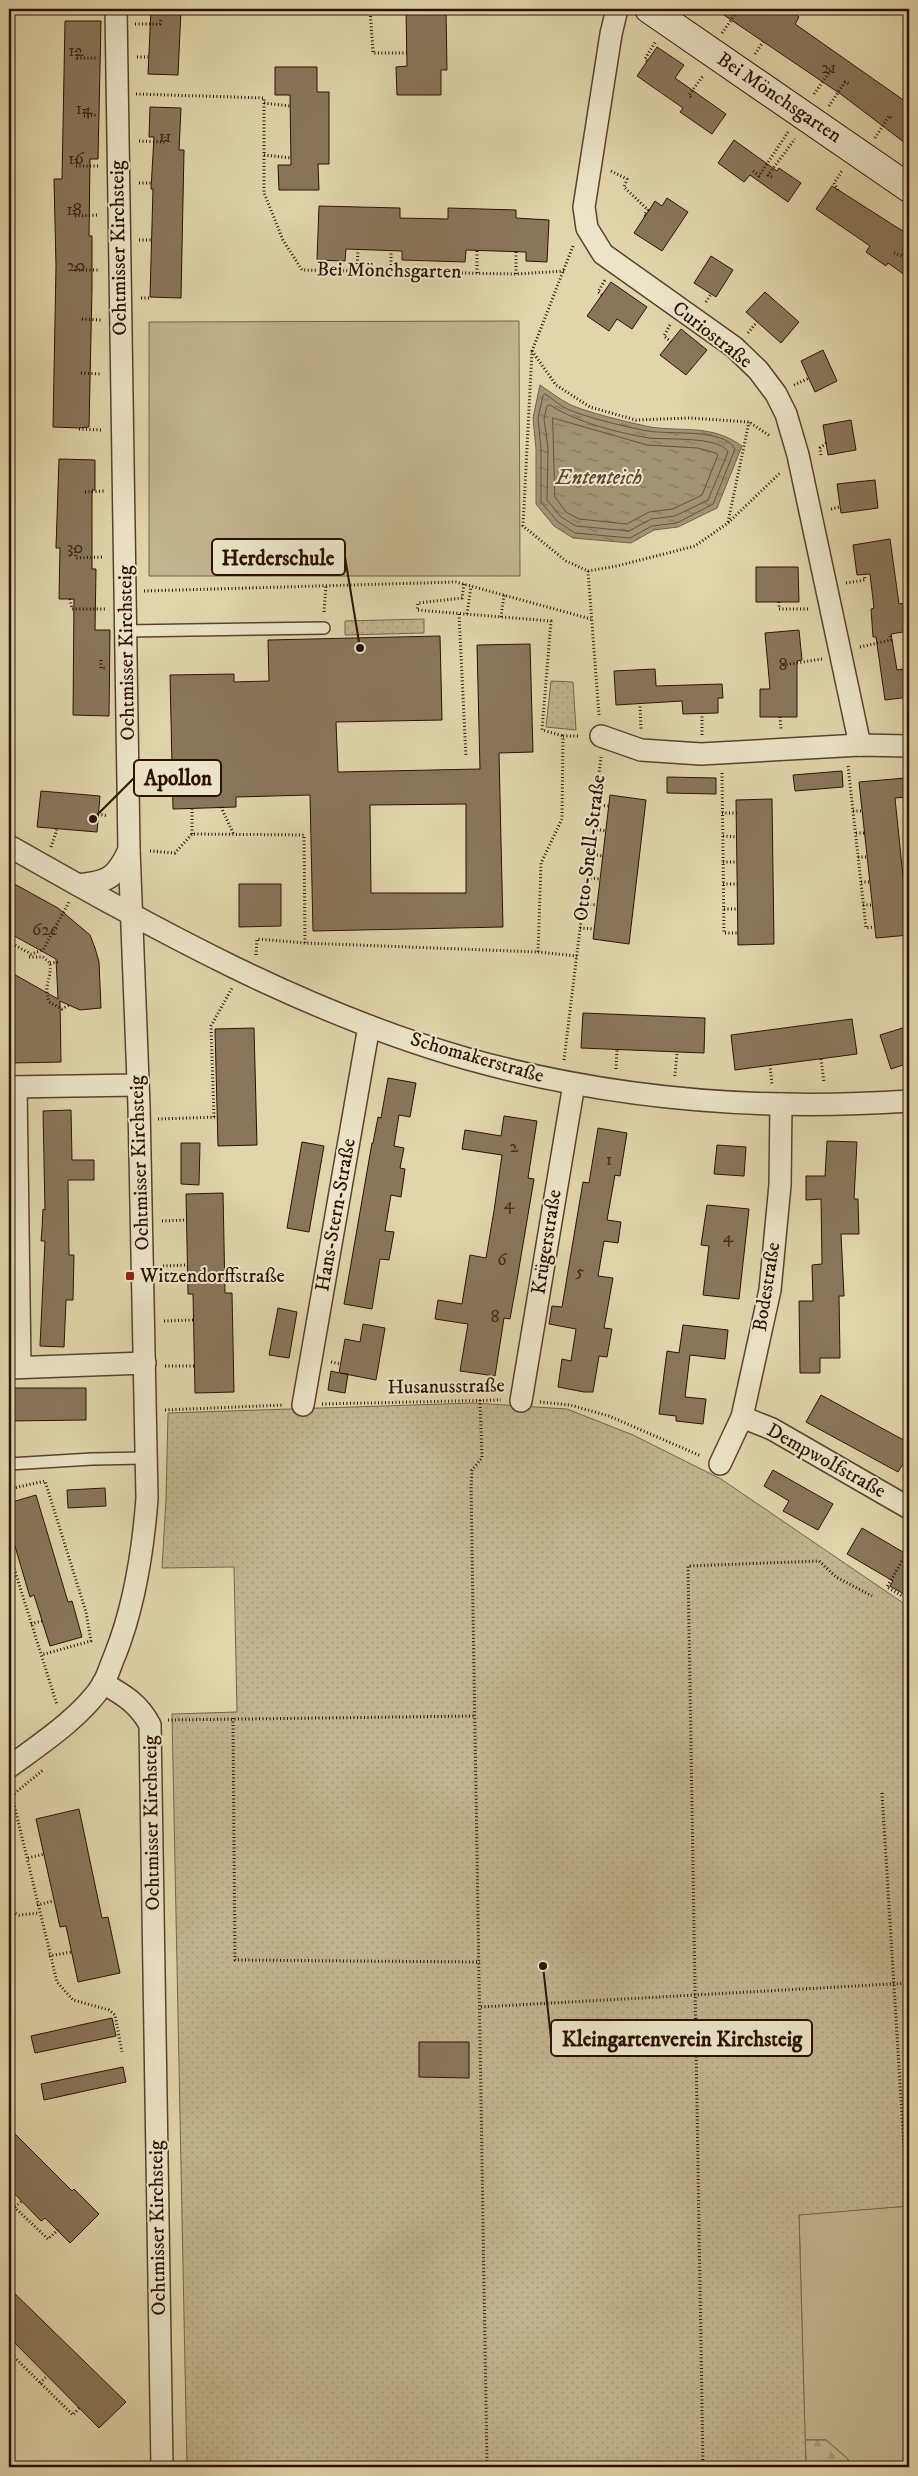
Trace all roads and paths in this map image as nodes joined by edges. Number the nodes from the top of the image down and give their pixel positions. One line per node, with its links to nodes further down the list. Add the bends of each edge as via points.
1 (370, 9): 6 (path, via 372,53)
2 (617, 9): 18 (street, Curiostraße)
3 (649, 9): 12 (street, Bei Mönchsgarten)
4 (116, 16): 5 (path, via 160,24); 9 (street, Ochtmisser Kirchsteig)
5 (160, 18)
6 (407, 53)
7 (829, 68): 12 (path, via 831,70)
8 (850, 84): 12 (path, via 845,82)
9 (116, 92): 10 (path, via 264,98); 14 (street, Ochtmisser Kirchsteig)
10 (264, 103): 11 (path); 15 (path, Bei Mönchsgarten)
11 (290, 106)
12 (809, 119): 20 (path, via 759,176); 21 (path, via 768,175); 22 (street, Bei Mönchsgarten)
13 (165, 137): 14 (path, via 166,142)
14 (118, 140): 19 (street, Ochtmisser Kirchsteig)
15 (264, 155): 16 (path); 35 (path, Bei Mönchsgarten, via 264,194 283,240 302,270)
16 (291, 158)
17 (76, 159): 19 (path, via 76,166)
18 (591, 161): 25 (path, via 628,179 624,187 648,210); 26 (street, Curiostraße, via 584,207)
19 (118, 166): 24 (street, Ochtmisser Kirchsteig)
20 (753, 171)
21 (772, 178)
22 (909, 188)
23 (74, 210): 24 (path, via 74,216)
24 (119, 213): 34 (street, Ochtmisser Kirchsteig)
25 (646, 216)
26 (587, 228): 37 (path, via 575,243); 42 (street, Curiostraße, via 603,254 734,348 758,370 786,414)
27 (909, 246): 32 (path, via 902,256)
28 (358, 250): 35 (path)
29 (391, 250): 36 (path)
30 (477, 251): 38 (path)
31 (516, 252): 39 (path)
32 (894, 253)
33 (76, 266): 34 (path, via 76,270)
34 (120, 269): 45 (street, Ochtmisser Kirchsteig)
35 (357, 271): 36 (path, Bei Mönchsgarten)
36 (391, 272): 38 (path, Bei Mönchsgarten)
37 (564, 272): 39 (path, Bei Mönchsgarten); 40 (path)
38 (477, 273): 39 (path, Bei Mönchsgarten)
39 (516, 274)
40 (532, 350): 41 (path, via 556,385 590,407 636,420 690,418); 46 (path, via 523,526 566,561)
41 (749, 422): 42 (path); 43 (path)
42 (798, 455): 43 (path); 54 (street, Curiostraße)
43 (728, 523): 46 (path, via 695,546)
44 (75, 548): 45 (path, via 76,558)
45 (125, 556): 52 (street, Ochtmisser Kirchsteig)
46 (588, 572): 58 (path, Otto-Snell-Straße)
47 (464, 584): 48 (path); 49 (path); 55 (path, via 462,598 418,603 417,610)
48 (326, 585): 52 (path); 59 (path)
49 (471, 586): 50 (path); 56 (path)
50 (504, 595): 57 (path); 58 (path)
51 (70, 599): 52 (path, via 72,609)
52 (126, 600): 60 (street, Ochtmisser Kirchsteig)
53 (779, 602): 54 (path, via 778,609)
54 (831, 608): 62 (street, Curiostraße)
55 (459, 614): 56 (path); 70 (path)
56 (467, 614): 57 (path)
57 (501, 617): 65 (path, via 551,621 542,730)
58 (591, 619): 66 (path, Otto-Snell-Straße)
59 (324, 624): 60 (lane)
60 (126, 630): 88 (street, Ochtmisser Kirchsteig)
61 (890, 635): 62 (path, via 891,640)
62 (841, 654): 63 (path); 67 (street, Curiostraße)
63 (783, 665)
64 (905, 697): 68 (path)
65 (563, 736): 66 (path); 119 (path, via 562,819 541,864)
66 (601, 736): 69 (street, via 641,750); 71 (path, Otto-Snell-Straße)
67 (853, 745): 68 (street); 69 (street); 75 (path)
68 (908, 746)
69 (722, 753): 77 (path)
70 (466, 757)
71 (596, 805): 72 (path); 79 (path, Otto-Snell-Straße)
72 (609, 806)
73 (221, 807): 84 (path)
74 (192, 808): 83 (path)
75 (853, 811): 76 (path); 81 (path)
76 (862, 811)
77 (722, 813): 78 (path); 85 (path)
78 (737, 813)
79 (593, 830): 80 (path); 89 (path, Otto-Snell-Straße)
80 (606, 831)
81 (856, 833): 82 (path); 91 (path)
82 (864, 833)
83 (192, 834): 84 (path); 88 (path, via 175,853)
84 (234, 835): 93 (path, via 304,835)
85 (723, 836): 86 (path); 95 (path)
86 (737, 837)
87 (9, 846): 103 (street, Schomakerstraße)
88 (129, 849): 103 (street, via 121,867 110,878); 110 (street, Ochtmisser Kirchsteig)
89 (590, 854): 90 (path); 97 (path, Otto-Snell-Straße)
90 (603, 856)
91 (858, 857): 92 (path); 99 (path)
92 (867, 857)
93 (304, 859): 94 (path); 117 (path)
94 (311, 860)
95 (723, 862): 96 (path); 101 (path)
96 (738, 862)
97 (587, 878): 98 (path); 104 (path, Otto-Snell-Straße)
98 (600, 879)
99 (861, 882): 100 (path); 106 (path)
100 (870, 882)
101 (723, 884): 102 (path); 108 (path)
102 (738, 884)
103 (78, 885): 110 (street, Schomakerstraße); 118 (path)
104 (583, 904): 105 (path); 112 (path, Otto-Snell-Straße)
105 (597, 904)
106 (863, 905): 107 (path); 111 (path, via 866,928)
107 (872, 905)
108 (724, 909): 109 (path); 114 (path, via 724,933)
109 (738, 909)
110 (132, 916): 129 (street, Schomakerstraße, via 241,971); 131 (street, Ochtmisser Kirchsteig)
111 (874, 927)
112 (580, 928): 113 (path); 120 (path, Otto-Snell-Straße)
113 (594, 929)
114 (738, 933)
115 (257, 939): 117 (path)
116 (9, 942): 118 (path, via 31,954)
117 (305, 943): 119 (path)
118 (43, 950): 122 (path)
119 (538, 952): 120 (path)
120 (577, 956): 130 (path, Otto-Snell-Straße)
121 (29, 957): 122 (path)
122 (43, 957): 124 (path)
123 (60, 962): 124 (path)
124 (50, 963): 125 (path)
125 (52, 974): 126 (path); 128 (path, via 46,986 49,1002 62,1010)
126 (56, 974)
127 (230, 990): 135 (path, via 211,1026 216,1117)
128 (69, 1005)
129 (369, 1026): 130 (street, Schomakerstraße, via 467,1059); 147 (street, Hans-Stern-Straße)
130 (567, 1083): 134 (street, Schomakerstraße, via 674,1097); 146 (street, Krügerstraße)
131 (138, 1085): 132 (street); 142 (street, Ochtmisser Kirchsteig)
132 (12, 1087): 144 (street)
133 (909, 1101): 134 (street, Schomakerstraße)
134 (781, 1104): 149 (street, Bodestraße, via 780,1185 770,1290)
135 (157, 1119)
136 (186, 1220): 137 (path)
137 (158, 1221)
138 (187, 1265): 139 (path)
139 (159, 1266)
140 (194, 1320): 141 (path)
141 (160, 1321)
142 (153, 1365): 143 (path); 144 (street); 150 (street, Ochtmisser Kirchsteig)
143 (195, 1366)
144 (14, 1368)
145 (480, 1400): 146 (path, Husanusstraße); 147 (path, Husanusstraße); 166 (path, via 482,1458 472,1470 471,1487)
146 (521, 1401): 152 (path, Husanusstraße, via 570,1405 609,1416)
147 (304, 1405): 148 (path, Husanusstraße)
148 (160, 1410)
149 (742, 1417): 152 (street, Bodestraße); 154 (street, Dempwolfstraße, via 772,1429)
150 (146, 1458): 151 (lane); 164 (street, Ochtmisser Kirchsteig, via 147,1498 136,1589)
151 (9, 1464)
152 (720, 1464)
153 (9, 1489): 163 (path, via 45,1481 86,1612 91,1641)
154 (909, 1508)
155 (909, 1549): 160 (path, via 887,1587)
156 (9, 1552): 158 (path)
157 (24, 1577): 158 (path)
158 (17, 1579): 162 (path)
159 (872, 1596): 183 (path, via 836,1577 820,1562 688,1566)
160 (909, 1600)
161 (42, 1621): 162 (path)
162 (32, 1624): 163 (path)
163 (41, 1655): 165 (path, via 58,1708)
164 (103, 1683): 168 (street, Ochtmisser Kirchsteig, via 126,1695 142,1710); 169 (street, via 84,1707)
165 (62, 1703)
166 (475, 1716): 167 (path); 180 (path)
167 (233, 1718): 168 (path, via 169,1720); 180 (path, via 235,1960)
168 (150, 1725): 195 (street, Ochtmisser Kirchsteig)
169 (9, 1767)
170 (882, 1793): 182 (path)
171 (12, 1796): 173 (path)
172 (44, 1854): 173 (path)
173 (28, 1858): 175 (path)
174 (54, 1901): 175 (path)
175 (37, 1905): 177 (path)
176 (9, 1911): 177 (path, via 19,1915)
177 (39, 1913): 179 (path)
178 (72, 1952): 179 (path)
179 (49, 1956): 185 (path, via 57,1982 73,2000 115,2015)
180 (480, 1962): 184 (path)
181 (909, 1983): 182 (path)
182 (894, 1984): 183 (path); 186 (path)
183 (694, 1995): 184 (path); 197 (path)
184 (480, 2006): 196 (path)
185 (122, 2052)
186 (907, 2196)
187 (22, 2201): 189 (path)
188 (9, 2202): 189 (path)
189 (15, 2207): 190 (path, via 48,2239)
190 (58, 2230)
191 (9, 2352): 193 (path)
192 (47, 2376): 193 (path)
193 (40, 2383): 194 (path, via 73,2415)
194 (79, 2408)
195 (162, 2467)
196 (487, 2467)
197 (703, 2467)

